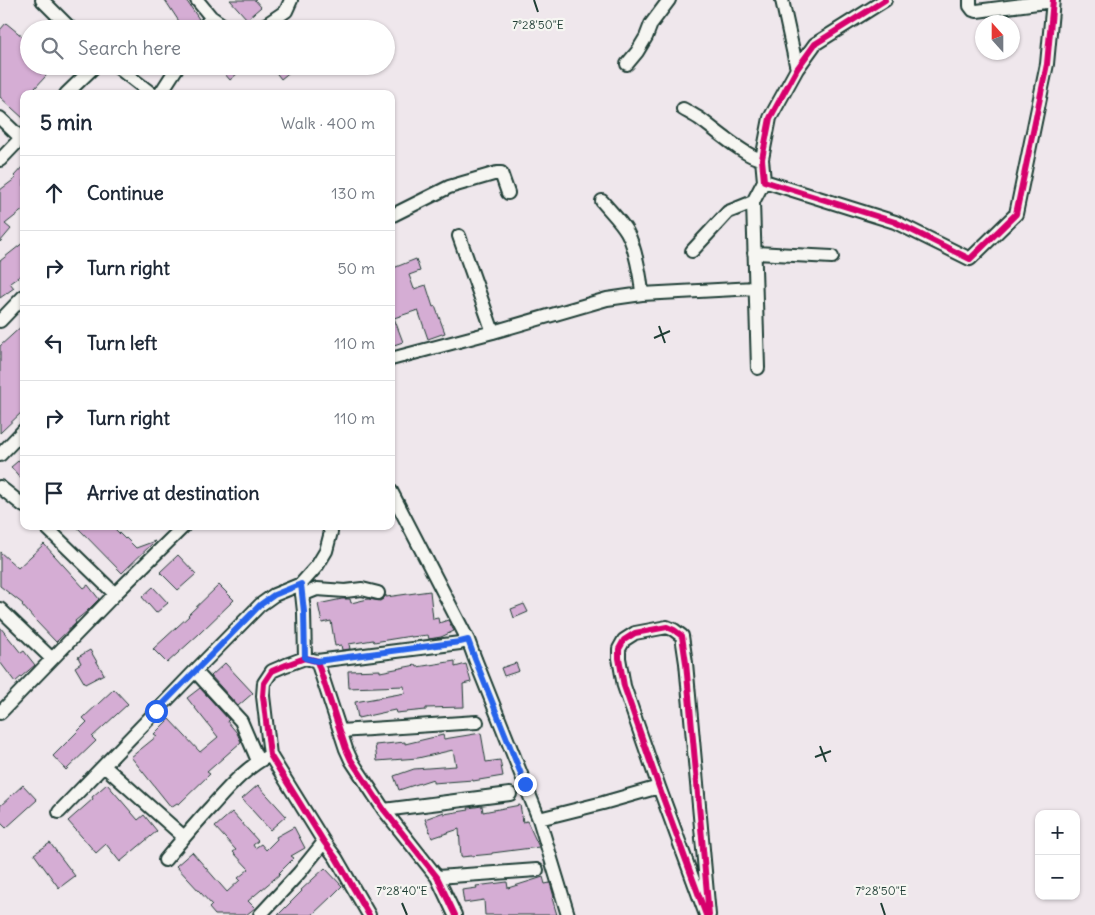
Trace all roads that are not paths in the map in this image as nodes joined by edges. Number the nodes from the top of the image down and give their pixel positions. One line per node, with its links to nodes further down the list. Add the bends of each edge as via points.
1 (42, 0): 10 (street)
2 (197, 0): 9 (street)
3 (291, 0): 13 (street, via 286,10)
4 (669, 0): 14 (street)
5 (782, 0): 15 (street)
6 (885, 0): 15 (street, via 815,44)
7 (970, 0): 8 (street, via 970,6 977,11)
8 (1054, 1): 28 (street, via 1047,64 1016,214 970,259 895,222)
9 (211, 17): 11 (street); 12 (street)
10 (62, 20)
11 (209, 20)
12 (215, 20)
13 (272, 20)
14 (627, 64)
15 (798, 69): 26 (street, via 770,118)
16 (86, 75): 19 (street)
17 (128, 75): 20 (street)
18 (172, 75): 21 (street)
19 (70, 90)
20 (147, 90)
21 (163, 90)
22 (683, 109): 26 (street, via 754,158)
23 (0, 118): 24 (street)
24 (20, 135)
25 (20, 141): 27 (street)
26 (762, 159): 28 (street)
27 (0, 160)
28 (764, 181): 31 (street)
29 (508, 193): 32 (street, via 501,173 497,173 449,187)
30 (602, 201): 38 (street, via 631,240)
31 (753, 202): 34 (street, via 728,212); 35 (street)
32 (395, 214)
33 (459, 236): 41 (street)
34 (692, 251)
35 (754, 253): 36 (street); 37 (street)
36 (832, 257)
37 (756, 288): 38 (street); 43 (street)
38 (642, 294): 41 (street, via 607,299)
39 (20, 300): 40 (street)
40 (0, 321)
41 (493, 332): 42 (street)
42 (395, 358)
43 (758, 368)
44 (20, 434): 45 (street)
45 (0, 455)
46 (0, 487): 48 (street)
47 (395, 499): 56 (street)
48 (20, 503)
49 (49, 530): 54 (street)
50 (180, 530): 54 (street)
51 (330, 530): 52 (street, via 326,551)
52 (302, 590): 53 (street); 58 (street); 59 (street, via 274,595 260,605)
53 (378, 593)
54 (115, 594): 57 (street)
55 (0, 610): 57 (street)
56 (468, 640): 58 (street); 70 (street)
57 (52, 659): 60 (street)
58 (311, 659): 62 (street); 63 (street, via 272,671 264,682)
59 (195, 671): 64 (street, via 241,721); 65 (street)
60 (0, 713)
61 (477, 722): 62 (street)
62 (340, 731): 68 (street, via 351,760)
63 (270, 755): 64 (street); 72 (street)
64 (258, 761): 71 (street, via 232,783)
65 (104, 766): 69 (street); 71 (street)
66 (658, 787): 70 (street); 80 (street); 80 (street, via 624,686 619,658 624,640 635,633 667,627 682,636 686,663)
67 (510, 794): 68 (street)
68 (384, 810): 75 (street)
69 (59, 812)
70 (540, 819): 79 (street)
71 (184, 837): 73 (street)
72 (324, 842): 76 (street); 77 (street)
73 (165, 860)
74 (537, 870): 75 (street)
75 (437, 877): 78 (street)
76 (260, 915)
77 (370, 915)
78 (455, 915)
79 (568, 915)
80 (707, 915)

